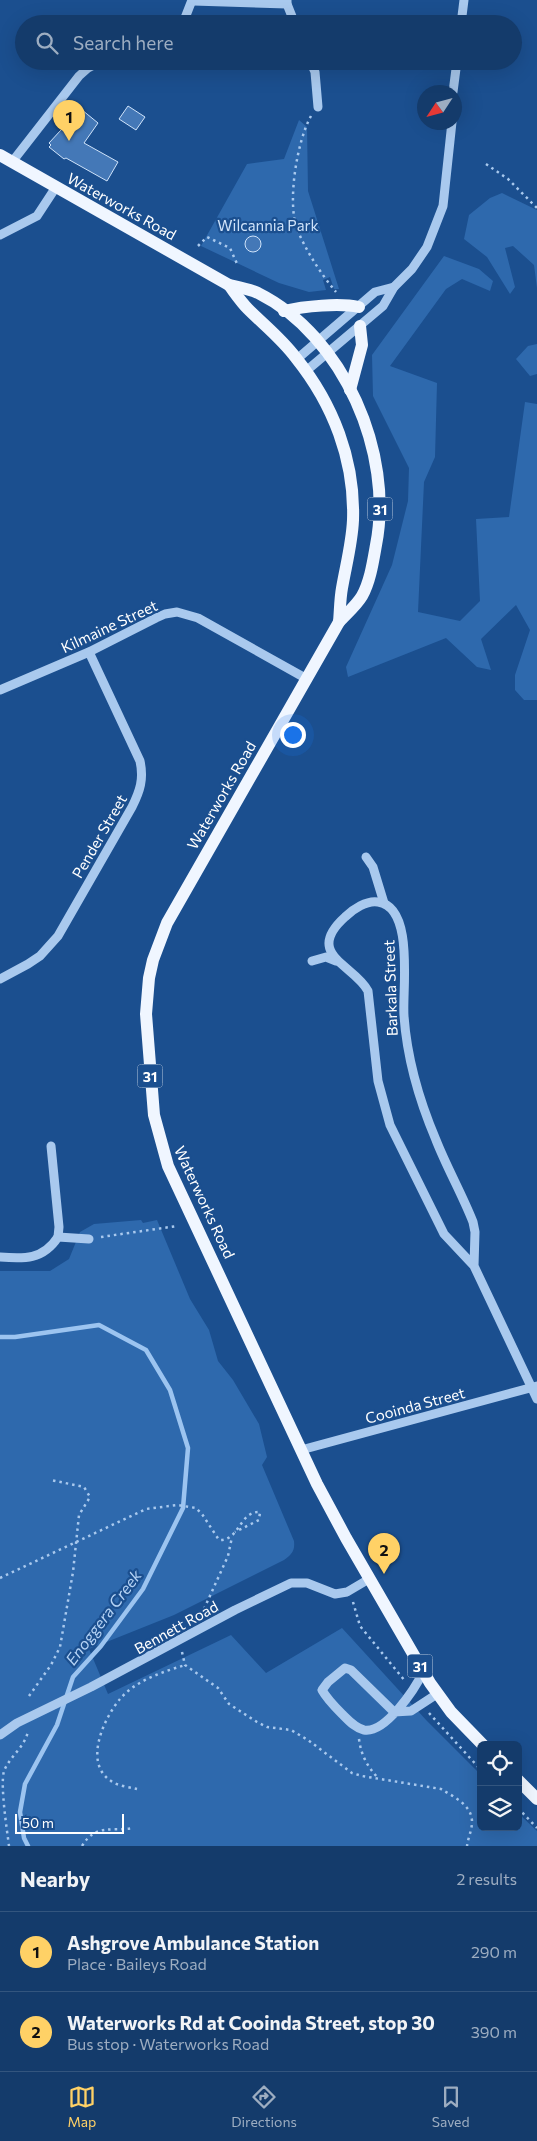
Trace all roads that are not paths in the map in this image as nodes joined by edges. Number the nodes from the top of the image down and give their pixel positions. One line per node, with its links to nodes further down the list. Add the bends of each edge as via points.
1 (193, 0): 3 (street); 4 (street)
2 (464, 0): 6 (street)
3 (287, 2): 5 (street)
4 (186, 15)
5 (292, 15)
6 (462, 15)
7 (86, 70): 14 (street)
8 (314, 70): 11 (street)
9 (456, 70): 10 (street)
10 (454, 85)
11 (318, 106)
12 (451, 130): 18 (street, via 444,200 438,222 420,259)
13 (0, 155): 14 (main road, Waterworks Road / 31)
14 (12, 162): 15 (main road, Waterworks Road / 31)
15 (56, 187): 16 (street, via 37,216); 17 (main road, Waterworks Road / 31)
16 (0, 235)
17 (229, 285): 20 (main road, Waterworks Road / 31, via 257,293); 24 (main road, Waterworks Road / 31, via 247,308)
18 (394, 287): 19 (street, via 375,292); 21 (street, via 383,306)
19 (359, 306): 20 (main road, via 303,306); 22 (street)
20 (284, 310): 22 (main road, Waterworks Road / 31)
21 (360, 326): 23 (street); 26 (main road, via 362,345)
22 (317, 341): 23 (main road, Waterworks Road / 31); 24 (street)
23 (327, 354): 25 (street); 26 (main road, Waterworks Road / 31)
24 (297, 358): 25 (main road, Waterworks Road / 31)
25 (306, 371): 27 (main road, Waterworks Road / 31, via 338,428 352,487 351,539)
26 (350, 390): 27 (main road, Waterworks Road / 31, via 374,454 379,525 374,556 361,597)
27 (339, 622): 29 (main road, Waterworks Road / 31)
28 (89, 652): 29 (street, Kilmaine Street, via 165,614 187,614 211,624); 30 (street, Kilmaine Street); 35 (street, Pender Street, via 140,761 143,774 141,788 58,936 40,956)
29 (307, 680): 43 (main road, Waterworks Road / 31, via 167,923 153,960 146,1014 151,1094 162,1150)
30 (0, 690)
31 (366, 857): 32 (street, Barkala Street, via 373,867)
32 (384, 903): 34 (street, via 366,904 338,923 330,945); 40 (street, Barkala Street, via 394,912 402,930 404,1014 410,1062 432,1130 473,1222)
33 (312, 961): 34 (street, via 326,957)
34 (336, 961): 40 (street, Barkala Street, via 368,991 379,1087 395,1137 444,1234)
35 (0, 979)
36 (51, 1146): 37 (street)
37 (58, 1237): 38 (street); 39 (street, via 35,1257)
38 (89, 1239)
39 (0, 1257)
40 (474, 1266): 41 (street, Barkala Street)
41 (534, 1387): 42 (street, Barkala Street); 43 (street, Cooinda Street)
42 (537, 1399)
43 (301, 1450): 44 (main road, Waterworks Road / 31)
44 (369, 1579): 45 (main road, Waterworks Road / 31); 48 (street, Bennett Road, via 347,1592 336,1594 307,1583 291,1583 45,1708)
45 (423, 1672): 46 (main road, Waterworks Road / 31); 47 (street, via 413,1692)
46 (437, 1694): 47 (street, via 411,1711); 49 (main road, Waterworks Road / 31)
47 (394, 1712): 47 (street, via 345,1668 322,1690 350,1722 363,1730 376,1728)
48 (0, 1735)
49 (479, 1741)
50 (522, 1784): 51 (main road)
51 (537, 1799)

